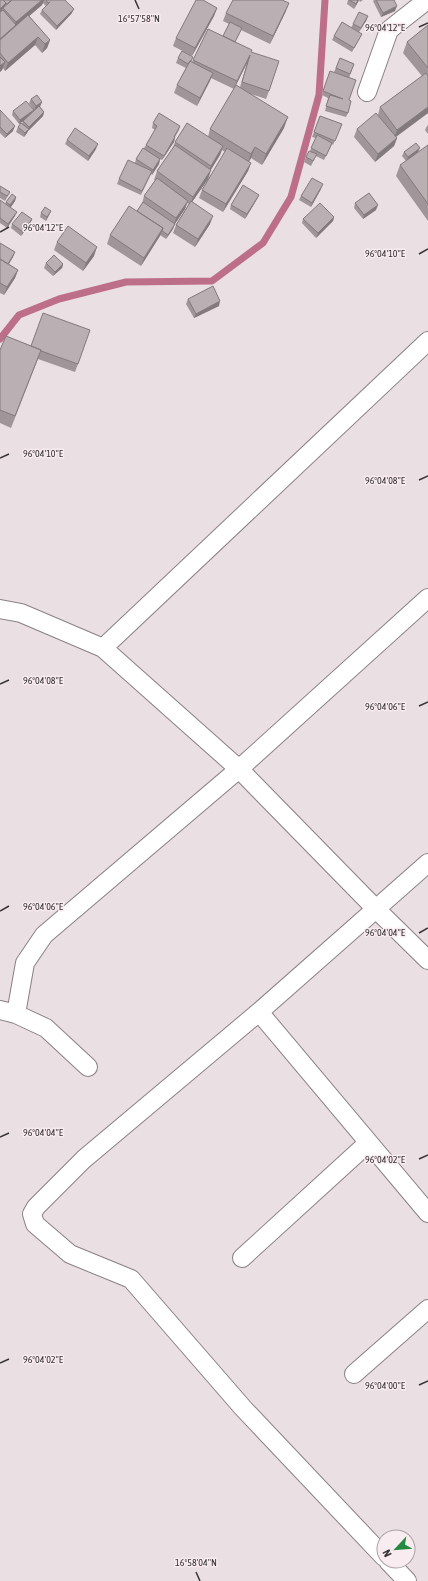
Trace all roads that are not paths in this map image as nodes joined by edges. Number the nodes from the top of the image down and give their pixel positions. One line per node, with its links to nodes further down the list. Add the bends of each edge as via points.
1 (427, 0): 2 (street, via 389,30)
2 (367, 92)
3 (428, 341): 6 (street)
4 (428, 598): 7 (street)
5 (0, 609): 6 (street, via 21,613)
6 (103, 648): 7 (street)
7 (239, 769): 9 (street); 11 (street, via 44,935 25,963)
8 (428, 863): 9 (street)
9 (376, 909): 10 (street); 12 (street)
10 (428, 960)
11 (8, 1012): 13 (street, via 46,1028)
12 (259, 1012): 14 (street); 19 (street, via 84,1159 32,1214 35,1224 70,1254 131,1279 243,1408)
13 (88, 1067)
14 (368, 1142): 15 (street); 16 (street)
15 (428, 1213)
16 (242, 1258)
17 (428, 1309): 18 (street)
18 (354, 1374)
19 (376, 1549)
20 (396, 1569): 21 (street)
21 (407, 1581)

